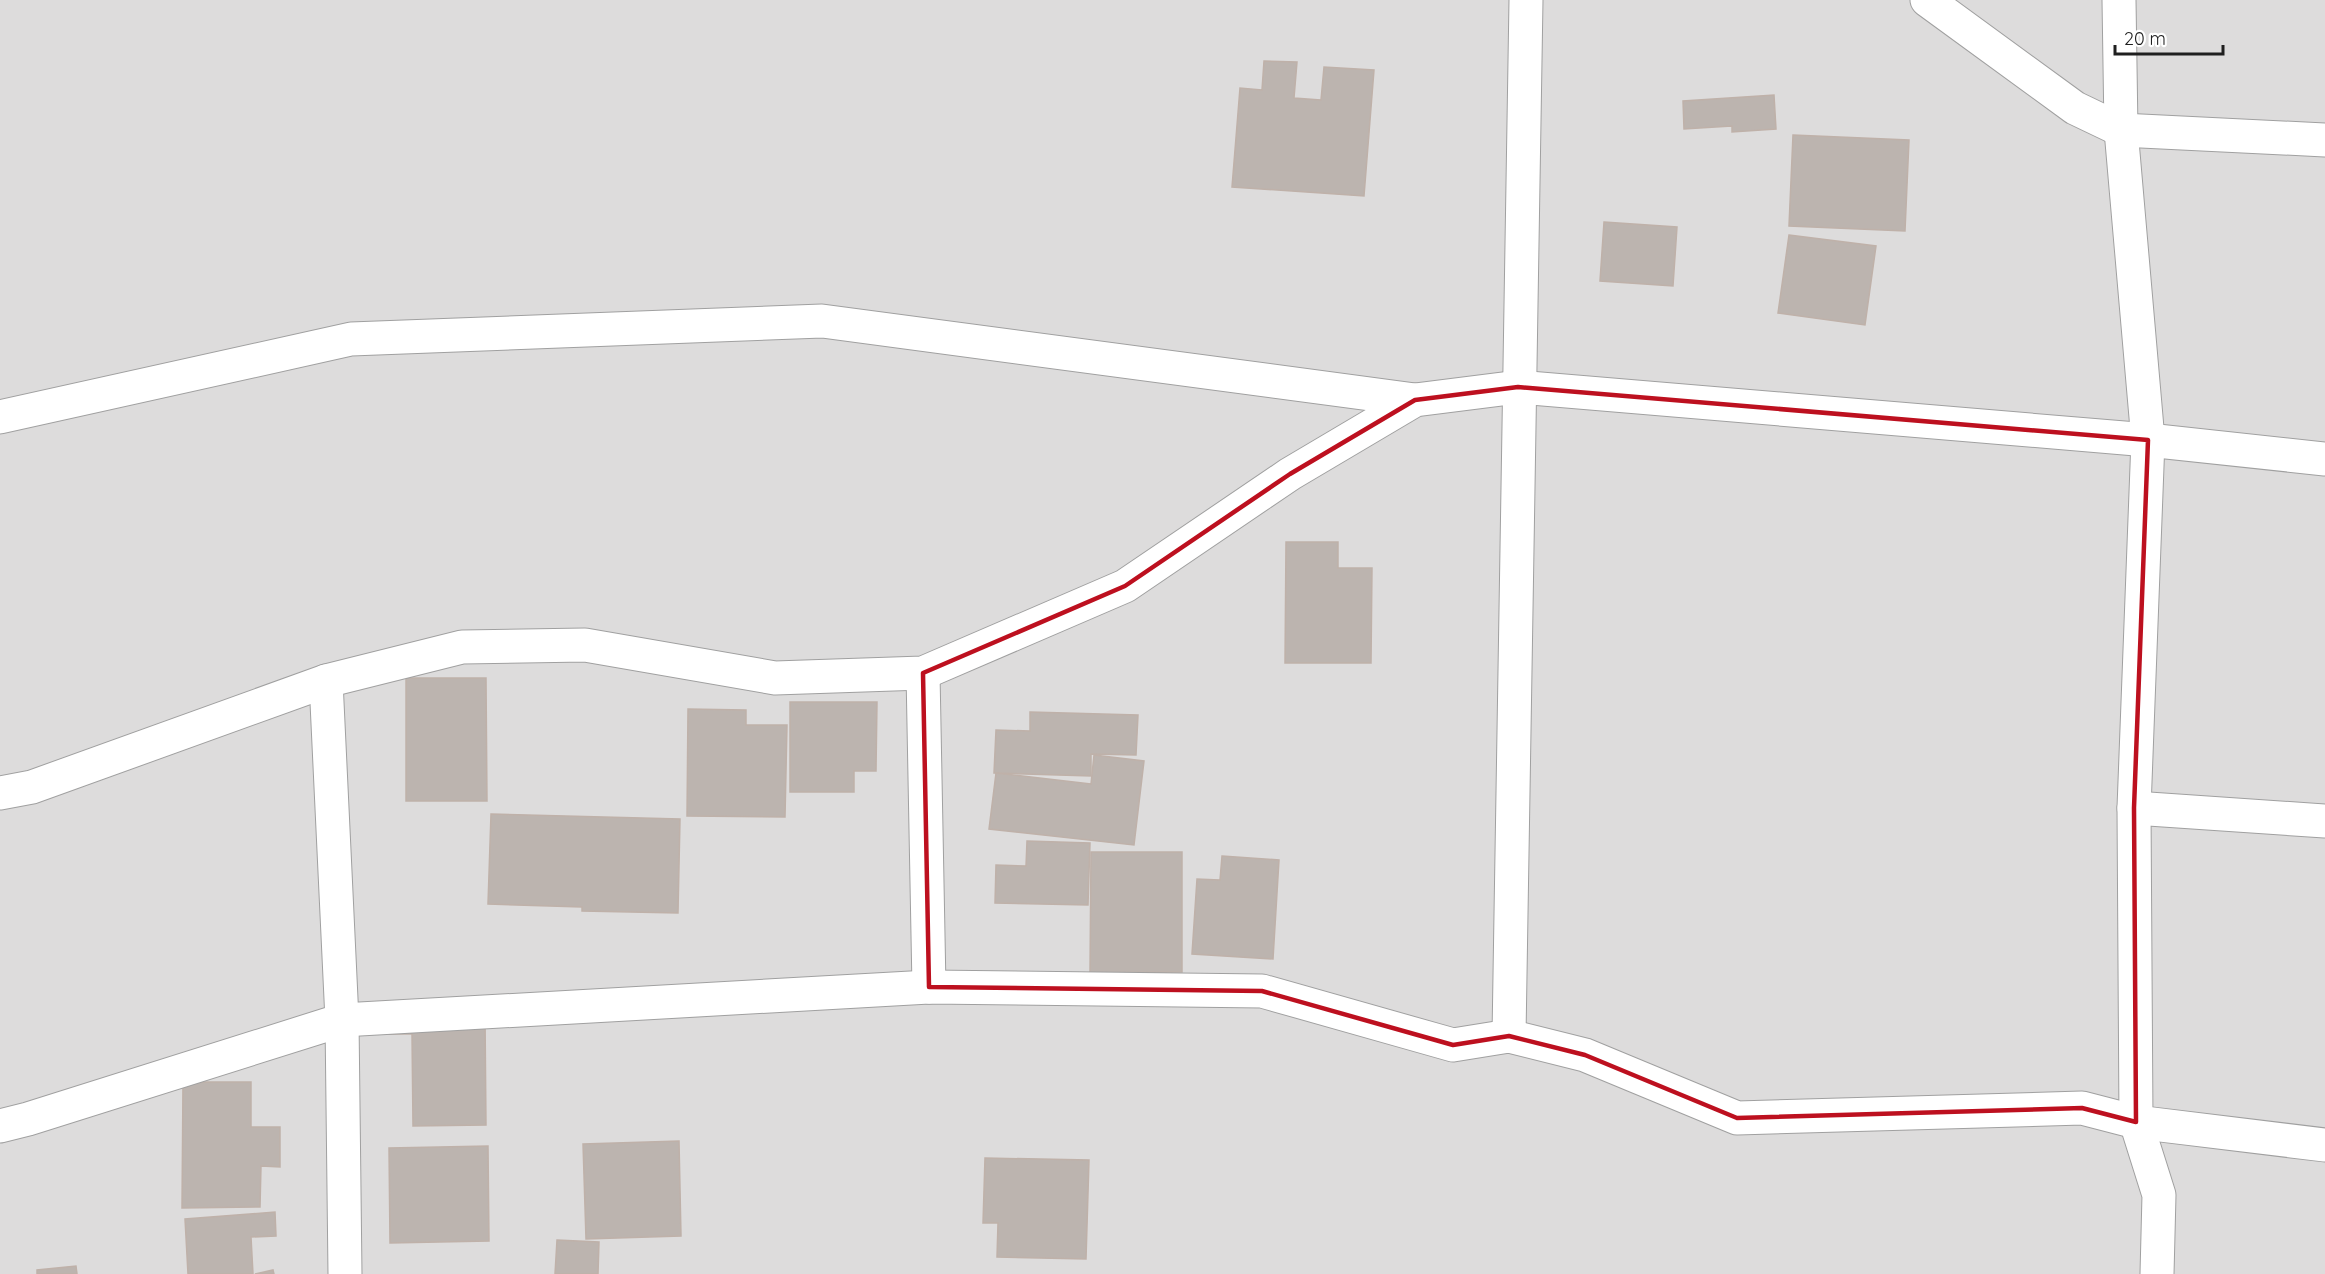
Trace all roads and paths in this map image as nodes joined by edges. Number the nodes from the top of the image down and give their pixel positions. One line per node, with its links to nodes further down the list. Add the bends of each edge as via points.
1 (1526, 0): 6 (street)
2 (1928, 0): 4 (street, via 2075,108)
3 (2119, 0): 4 (street)
4 (2121, 130): 5 (street); 9 (street)
5 (2325, 140)
6 (1518, 387): 7 (street); 9 (street); 18 (street)
7 (1415, 400): 8 (street, via 822,321 351,339); 11 (street, via 1290,474 1125,586)
8 (0, 417)
9 (2148, 440): 10 (street); 14 (street)
10 (2325, 459)
11 (923, 673): 12 (street, via 775,678 585,645 462,647); 16 (street)
12 (326, 681): 13 (street, via 32,787); 17 (street)
13 (0, 793)
14 (2134, 808): 15 (street); 19 (street)
15 (2325, 821)
16 (929, 987): 17 (street); 18 (street, via 1262,991 1453,1045)
17 (342, 1020): 20 (street); 22 (street)
18 (1509, 1036): 19 (street, via 1585,1055 1737,1118 2082,1108)
19 (2136, 1122): 21 (street); 23 (street, via 2158,1195)
20 (0, 1126)
21 (2325, 1145)
22 (345, 1274)
23 (2157, 1274)

